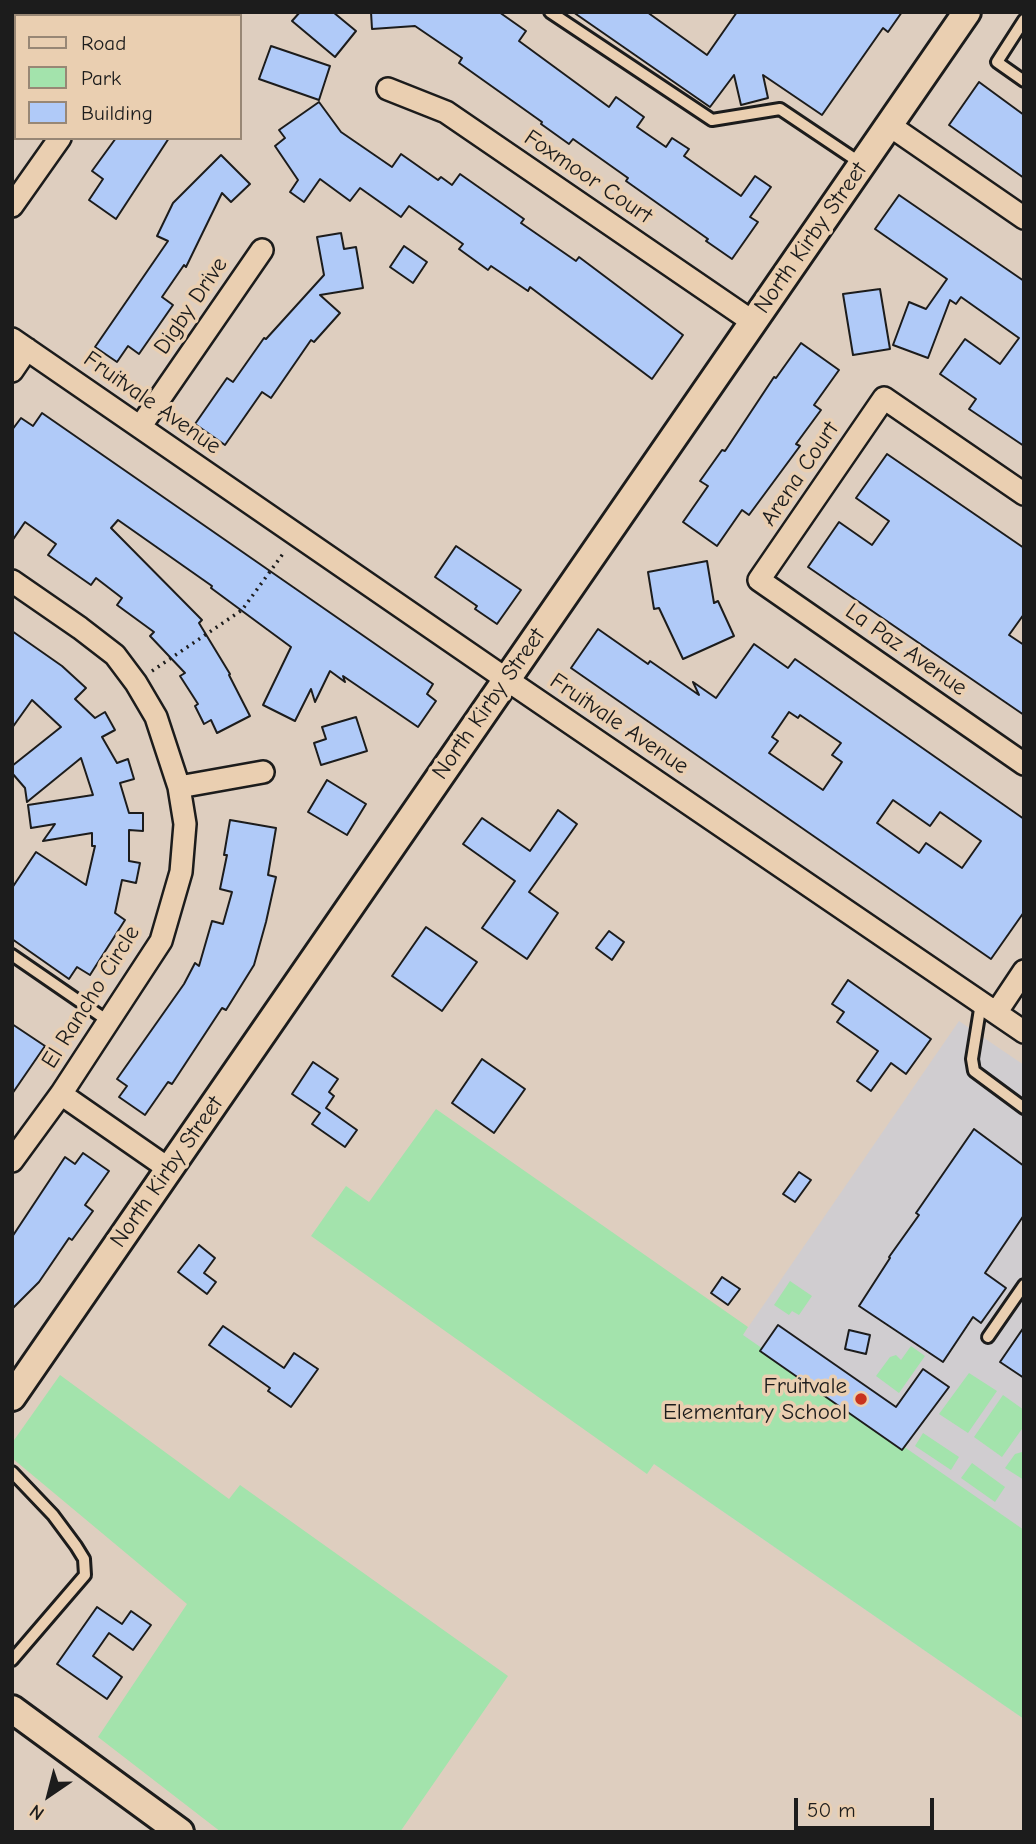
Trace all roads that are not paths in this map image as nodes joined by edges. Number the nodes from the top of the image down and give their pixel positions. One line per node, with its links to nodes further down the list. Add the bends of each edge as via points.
1 (550, 12): 8 (lane, via 712,120 780,109)
2 (967, 12): 6 (street, North Kirby Street)
3 (1024, 20): 4 (lane, via 997,62)
4 (1024, 81)
5 (387, 89): 12 (street, Foxmoor Court, via 446,112)
6 (889, 125): 8 (street, North Kirby Street); 10 (street)
7 (59, 140): 9 (street)
8 (862, 164): 12 (street, North Kirby Street)
9 (12, 206)
10 (1024, 218)
11 (262, 250): 15 (street, Digby Drive)
12 (753, 322): 19 (street, North Kirby Street)
13 (20, 344): 14 (street); 15 (street, Fruitvale Avenue)
14 (12, 370)
15 (140, 427): 19 (street, Fruitvale Avenue)
16 (1024, 494): 17 (street, Arena Court, via 884,398)
17 (759, 580): 20 (street, La Paz Avenue)
18 (12, 581): 22 (street, El Rancho Circle, via 115,655 156,717)
19 (506, 679): 25 (street, Fruitvale Avenue); 31 (street, North Kirby Street)
20 (1024, 764)
21 (263, 772): 22 (street)
22 (179, 786): 26 (street, El Rancho Circle, via 185,824 181,872 161,941)
23 (12, 955): 26 (lane)
24 (1024, 971): 25 (street)
25 (988, 1008): 27 (street, Fruitvale Avenue); 29 (lane, via 972,1059 974,1071)
26 (108, 1021): 28 (street, El Rancho Circle)
27 (1024, 1032)
28 (61, 1094): 30 (street, El Rancho Circle); 31 (street)
29 (1024, 1108)
30 (12, 1161)
31 (169, 1169): 34 (street, North Kirby Street)
32 (1024, 1285): 33 (lane)
33 (988, 1337)
34 (12, 1397)
35 (12, 1472): 36 (lane, via 76,1546 84,1559 85,1575)
36 (12, 1660)
37 (12, 1709): 38 (street)
38 (180, 1832)

